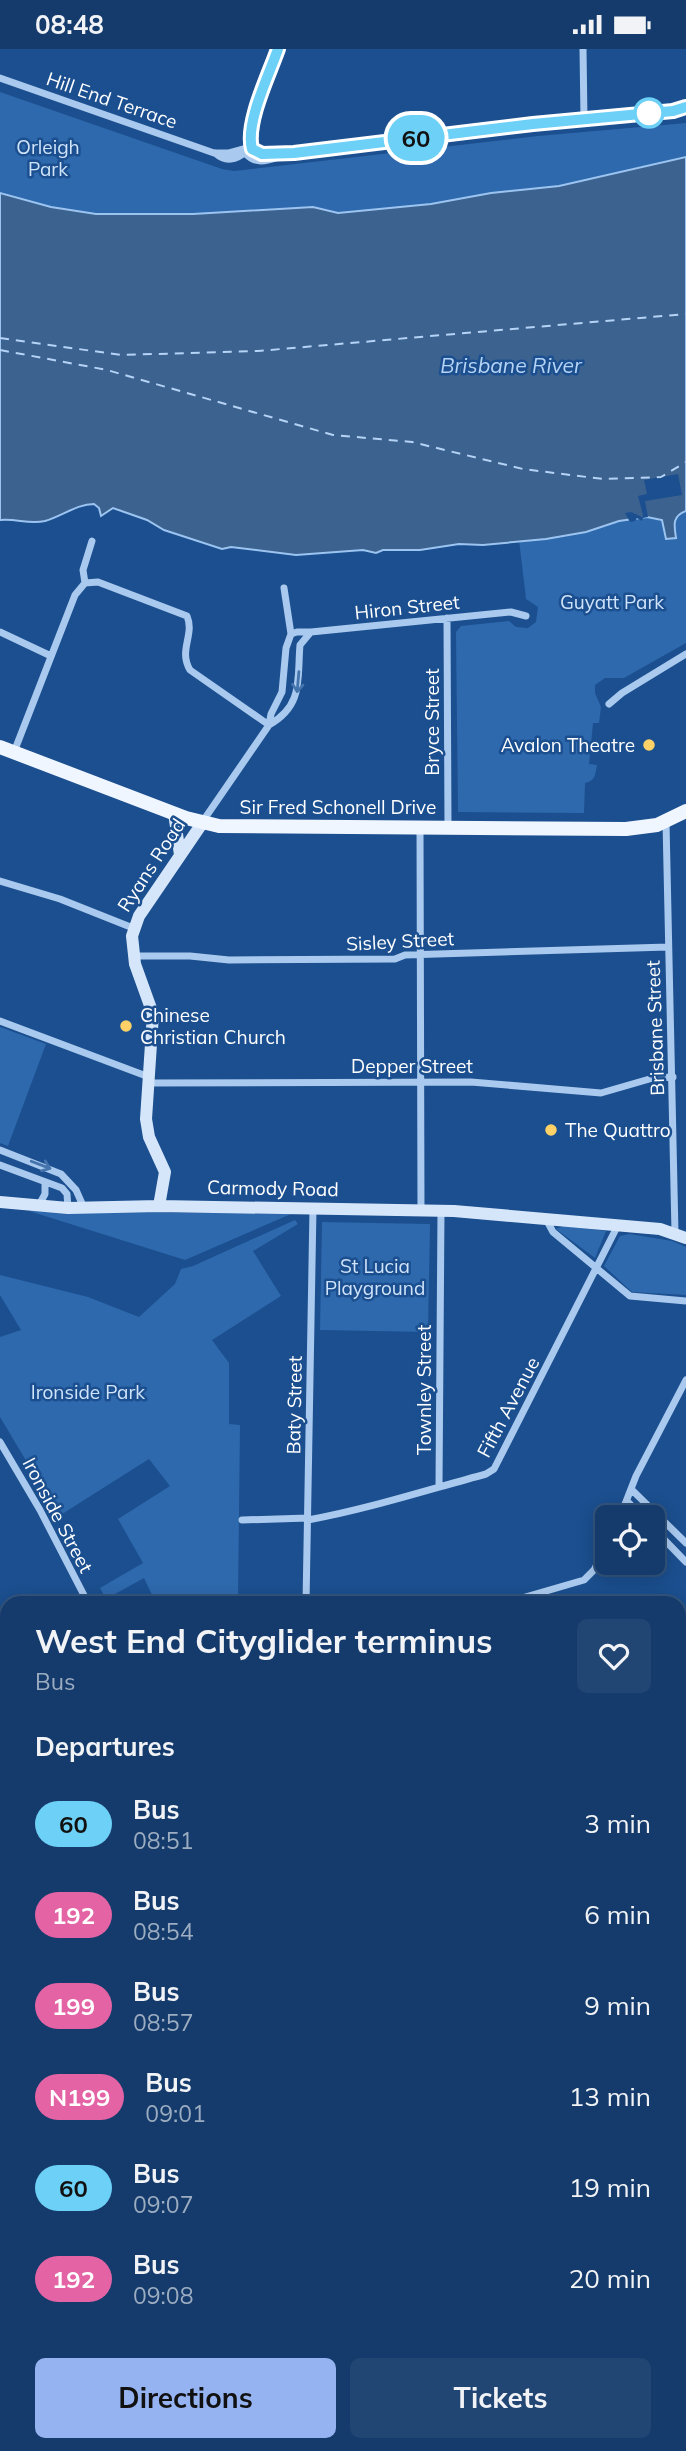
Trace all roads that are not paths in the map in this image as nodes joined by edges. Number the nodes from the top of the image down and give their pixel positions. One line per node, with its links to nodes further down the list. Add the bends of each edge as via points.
1 (278, 49): 6 (street, via 242,138)
2 (583, 49): 5 (street)
3 (0, 78): 6 (street, Hill End Terrace, via 227,160)
4 (686, 109): 5 (street, Hill End Terrace)
5 (584, 119): 6 (street, Hill End Terrace, via 297,152 260,162 250,159)
6 (246, 150)
7 (92, 541): 8 (street, via 83,570)
8 (85, 583): 16 (street, via 75,594); 18 (street, via 98,582 187,616 190,628 184,659 190,670)
9 (284, 587): 14 (street, Ryans Road)
10 (526, 616): 11 (street, Hiron Street, via 511,612)
11 (447, 618): 13 (street, Hiron Street); 25 (street, Bryce Street)
12 (0, 632): 16 (street)
13 (311, 632): 14 (street, Hiron Street); 18 (street, Ryans Road, one-way to 18, via 300,645 298,692 281,717)
14 (291, 634): 18 (street, Ryans Road, via 282,692)
15 (686, 654): 17 (street)
16 (51, 656): 19 (street)
17 (609, 704)
18 (269, 725): 22 (street, Ryans Road)
19 (7, 749): 21 (main road, Sir Fred Schonell Drive)
20 (686, 811): 23 (main road, Sir Fred Schonell Drive)
21 (174, 813): 22 (main road, Sir Fred Schonell Drive); 26 (street)
22 (202, 822): 24 (main road, Sir Fred Schonell Drive, via 249,827); 26 (street, Ryans Road)
23 (666, 822): 25 (main road, Sir Fred Schonell Drive, via 626,829); 29 (street, Brisbane Street)
24 (421, 826): 25 (main road, Sir Fred Schonell Drive); 30 (street)
25 (448, 826)
26 (180, 855): 28 (street, Ryans Road)
27 (0, 881): 28 (street)
28 (133, 928): 31 (street, Ryans Road)
29 (668, 947): 30 (street, Sisley Street); 33 (street, Brisbane Street)
30 (421, 955): 31 (street, Sisley Street, via 325,961); 35 (street)
31 (133, 956): 34 (street, Ryans Road, via 153,1014)
32 (0, 1021): 34 (street)
33 (673, 1077): 35 (street, Depper Street, via 601,1093 471,1081); 49 (street, Brisbane Street)
34 (149, 1080): 35 (street, Depper Street); 41 (street, Ryans Road, via 147,1131 164,1172)
35 (421, 1082): 45 (street)
36 (0, 1150): 44 (street, one-way to 44, via 63,1175)
37 (0, 1165): 38 (street)
38 (46, 1182): 40 (street); 42 (street, via 65,1191)
39 (0, 1202): 40 (street, Carmody Road)
40 (39, 1205): 42 (street, Carmody Road)
41 (159, 1206): 43 (street, Carmody Road); 44 (street, Carmody Road)
42 (68, 1207): 44 (street, Carmody Road)
43 (313, 1207): 45 (street, Carmody Road); 59 (street, Baty Street)
44 (84, 1208)
45 (421, 1210): 46 (street, Carmody Road)
46 (441, 1210): 47 (street, Carmody Road); 54 (street, Townley Street)
47 (546, 1218): 48 (street, Carmody Road); 50 (street, via 552,1232)
48 (618, 1225): 49 (street, Carmody Road); 50 (street, Fifth Avenue)
49 (681, 1235)
50 (598, 1268): 51 (street, via 630,1296); 54 (street, Fifth Avenue, via 494,1469)
51 (686, 1301)
52 (686, 1380): 55 (street)
53 (0, 1442): 65 (street, Ironside Street)
54 (439, 1487): 59 (street, Fifth Avenue)
55 (632, 1490): 56 (street); 62 (street)
56 (627, 1501): 57 (street); 58 (street)
57 (625, 1505)
58 (631, 1505)
59 (308, 1519): 60 (street, Fifth Avenue); 66 (street, Baty Street)
60 (242, 1520)
61 (665, 1540): 63 (street)
62 (686, 1543)
63 (686, 1562)
64 (595, 1568): 67 (street, via 584,1580)
65 (84, 1596)
66 (306, 1596)
67 (529, 1596)

